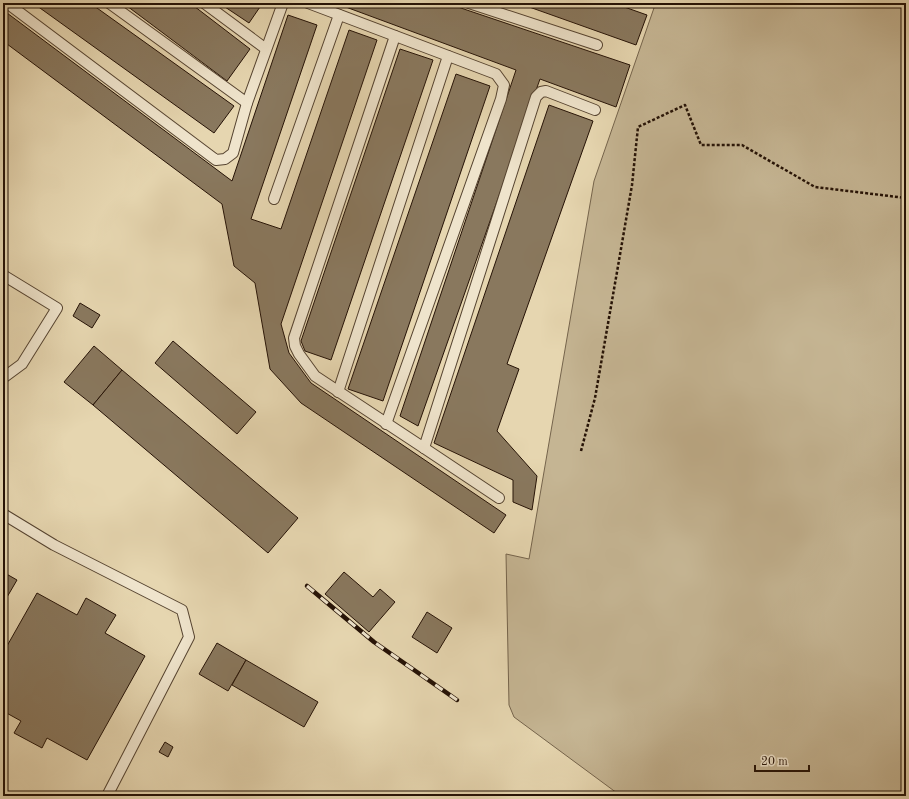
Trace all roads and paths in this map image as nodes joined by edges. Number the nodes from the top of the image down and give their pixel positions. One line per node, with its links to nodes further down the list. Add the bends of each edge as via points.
1 (7, 3): 12 (lane, via 216,160 233,153)
2 (109, 3): 12 (lane)
3 (204, 3): 10 (lane)
4 (283, 3): 10 (lane)
5 (308, 3): 7 (lane)
6 (469, 3): 9 (lane)
7 (339, 15): 8 (lane); 15 (lane)
8 (396, 36): 11 (lane); 18 (lane, via 294,338 299,354 315,376)
9 (597, 45)
10 (266, 49): 12 (lane)
11 (448, 56): 18 (lane); 19 (lane, via 496,74 504,85)
12 (247, 103)
13 (595, 110): 20 (lane, via 546,91 536,97)
14 (906, 198): 21 (path, via 815,187 742,145 701,145 685,105 638,127 632,185 615,286 595,398)
15 (274, 199)
16 (3, 275): 17 (lane, via 57,308 22,364)
17 (3, 378)
18 (338, 392): 19 (lane)
19 (386, 424): 20 (lane)
20 (424, 448): 22 (lane)
21 (581, 451)
22 (499, 498)
23 (3, 514): 24 (lane, via 54,545 182,610 190,637)
24 (107, 796)

